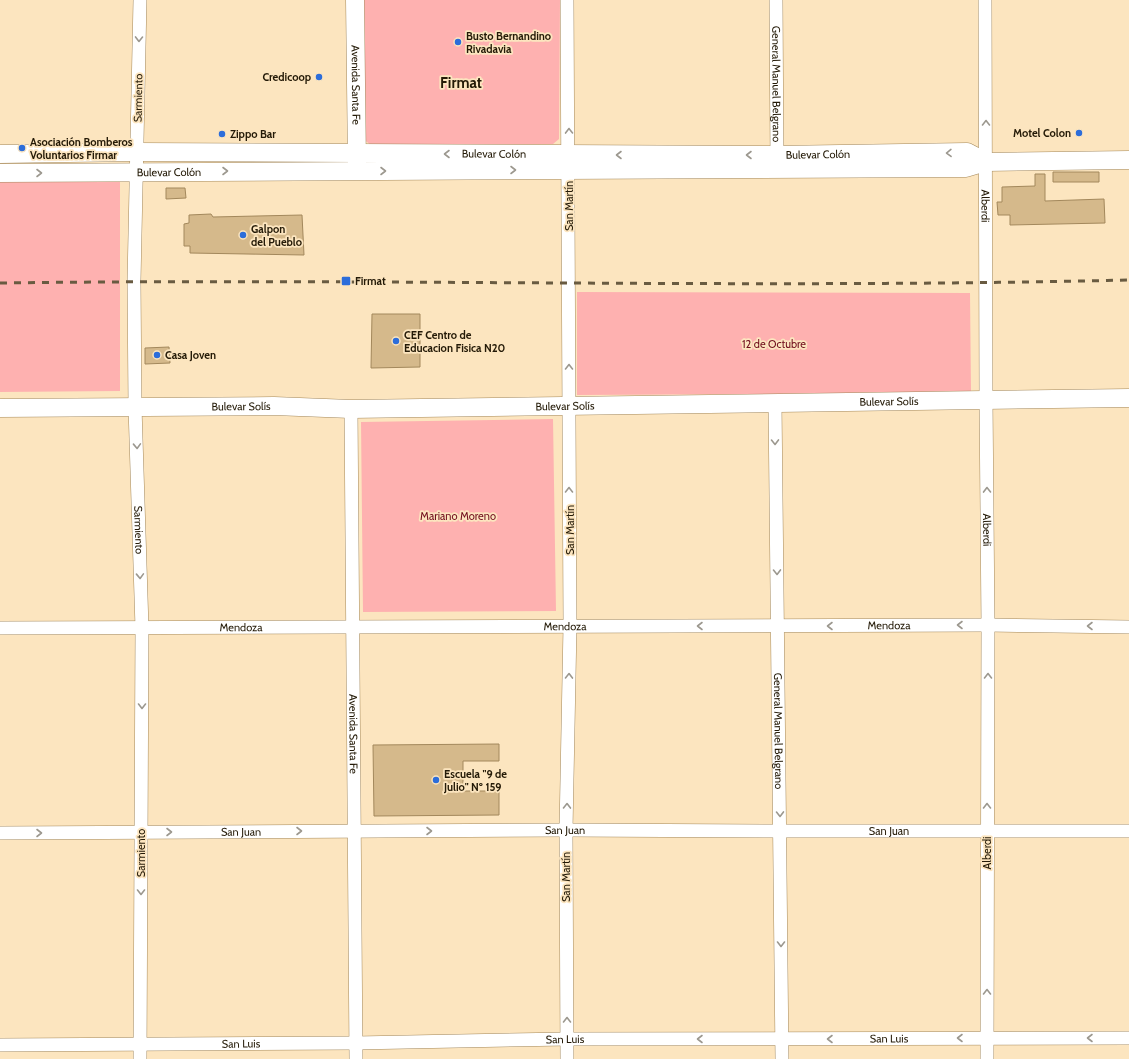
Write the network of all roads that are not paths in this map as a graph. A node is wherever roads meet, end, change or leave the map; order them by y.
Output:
1 (140, 0) edge
2 (355, 0) edge
3 (567, 0) edge
4 (776, 0) edge
5 (985, 0) edge
6 (136, 152) junction
7 (0, 154) edge
8 (1129, 160) edge
9 (357, 162) junction
10 (569, 162) junction
11 (777, 162) junction
12 (986, 162) junction
13 (136, 172) junction
14 (0, 173) edge
15 (1129, 398) edge
16 (986, 400) junction
17 (775, 403) junction
18 (569, 406) junction
19 (0, 408) edge
20 (135, 408) junction
21 (351, 409) junction
22 (988, 625) junction
23 (570, 626) junction
24 (778, 626) junction
25 (1129, 626) edge
26 (353, 627) junction
27 (0, 628) edge
28 (142, 628) junction
29 (566, 830) junction
30 (354, 831) junction
31 (780, 831) junction
32 (1129, 831) edge
33 (141, 832) junction
34 (987, 832) junction
35 (0, 833) edge
36 (987, 1038) junction
37 (1129, 1038) edge
38 (567, 1039) junction
39 (781, 1039) junction
40 (356, 1043) junction
41 (140, 1044) junction
42 (0, 1045) edge
43 (140, 1059) edge
44 (356, 1059) edge
45 (567, 1059) edge
46 (782, 1059) edge
47 (987, 1059) edge

1 -> 6 street, Sarmiento
2 - 9 main road, Avenida Santa Fe
10 -> 3 street, San Martín
4 - 11 street, General Manuel Belgrano
12 -> 5 street, Alberdi
6 - 7 main road, Bulevar Colón
6 - 9 main road, Bulevar Colón
6 - 13 street, Sarmiento
8 - 12 main road, Bulevar Colón
9 - 10 main road, Bulevar Colón
13 -> 9 main road, Bulevar Colón
10 - 11 main road, Bulevar Colón
18 -> 10 street, San Martín
11 - 12 main road, Bulevar Colón
12 - 16 street, Alberdi
14 -> 13 main road, Bulevar Colón
13 - 20 street, Sarmiento
15 - 16 main road, Bulevar Solís
16 - 17 main road, Bulevar Solís
22 -> 16 street, Alberdi
17 - 18 main road, Bulevar Solís
17 -> 24 street, General Manuel Belgrano
18 - 21 main road, Bulevar Solís
23 -> 18 street, San Martín
19 - 20 main road, Bulevar Solís
20 - 21 main road, Bulevar Solís
20 -> 28 street, Sarmiento
21 - 26 street, Avenida Santa Fe
22 -> 24 street, Mendoza
25 -> 22 street, Mendoza
34 -> 22 street, Alberdi
24 -> 23 street, Mendoza
23 - 26 street, Mendoza
29 -> 23 street, San Martín
24 -> 31 street, General Manuel Belgrano
26 - 28 street, Mendoza
26 - 30 street, Avenida Santa Fe
27 - 28 street, Mendoza
28 -> 33 street, Sarmiento
30 -> 29 street, San Juan
29 - 31 street, San Juan
38 -> 29 street, San Martín
33 -> 30 street, San Juan
30 - 40 street, Avenida Santa Fe
31 - 34 street, San Juan
31 -> 39 street, General Manuel Belgrano
32 - 34 street, San Juan
35 -> 33 street, San Juan
33 -> 41 street, Sarmiento
36 -> 34 street, Alberdi
37 -> 36 street, San Luis
36 -> 39 street, San Luis
36 - 47 street, Alberdi
39 -> 38 street, San Luis
38 - 40 street, San Luis
38 - 45 street, San Martín
39 - 46 street, General Manuel Belgrano
40 - 41 street, San Luis
40 - 44 street, Avenida Santa Fe
41 - 42 street, San Luis
41 - 43 street, Sarmiento

